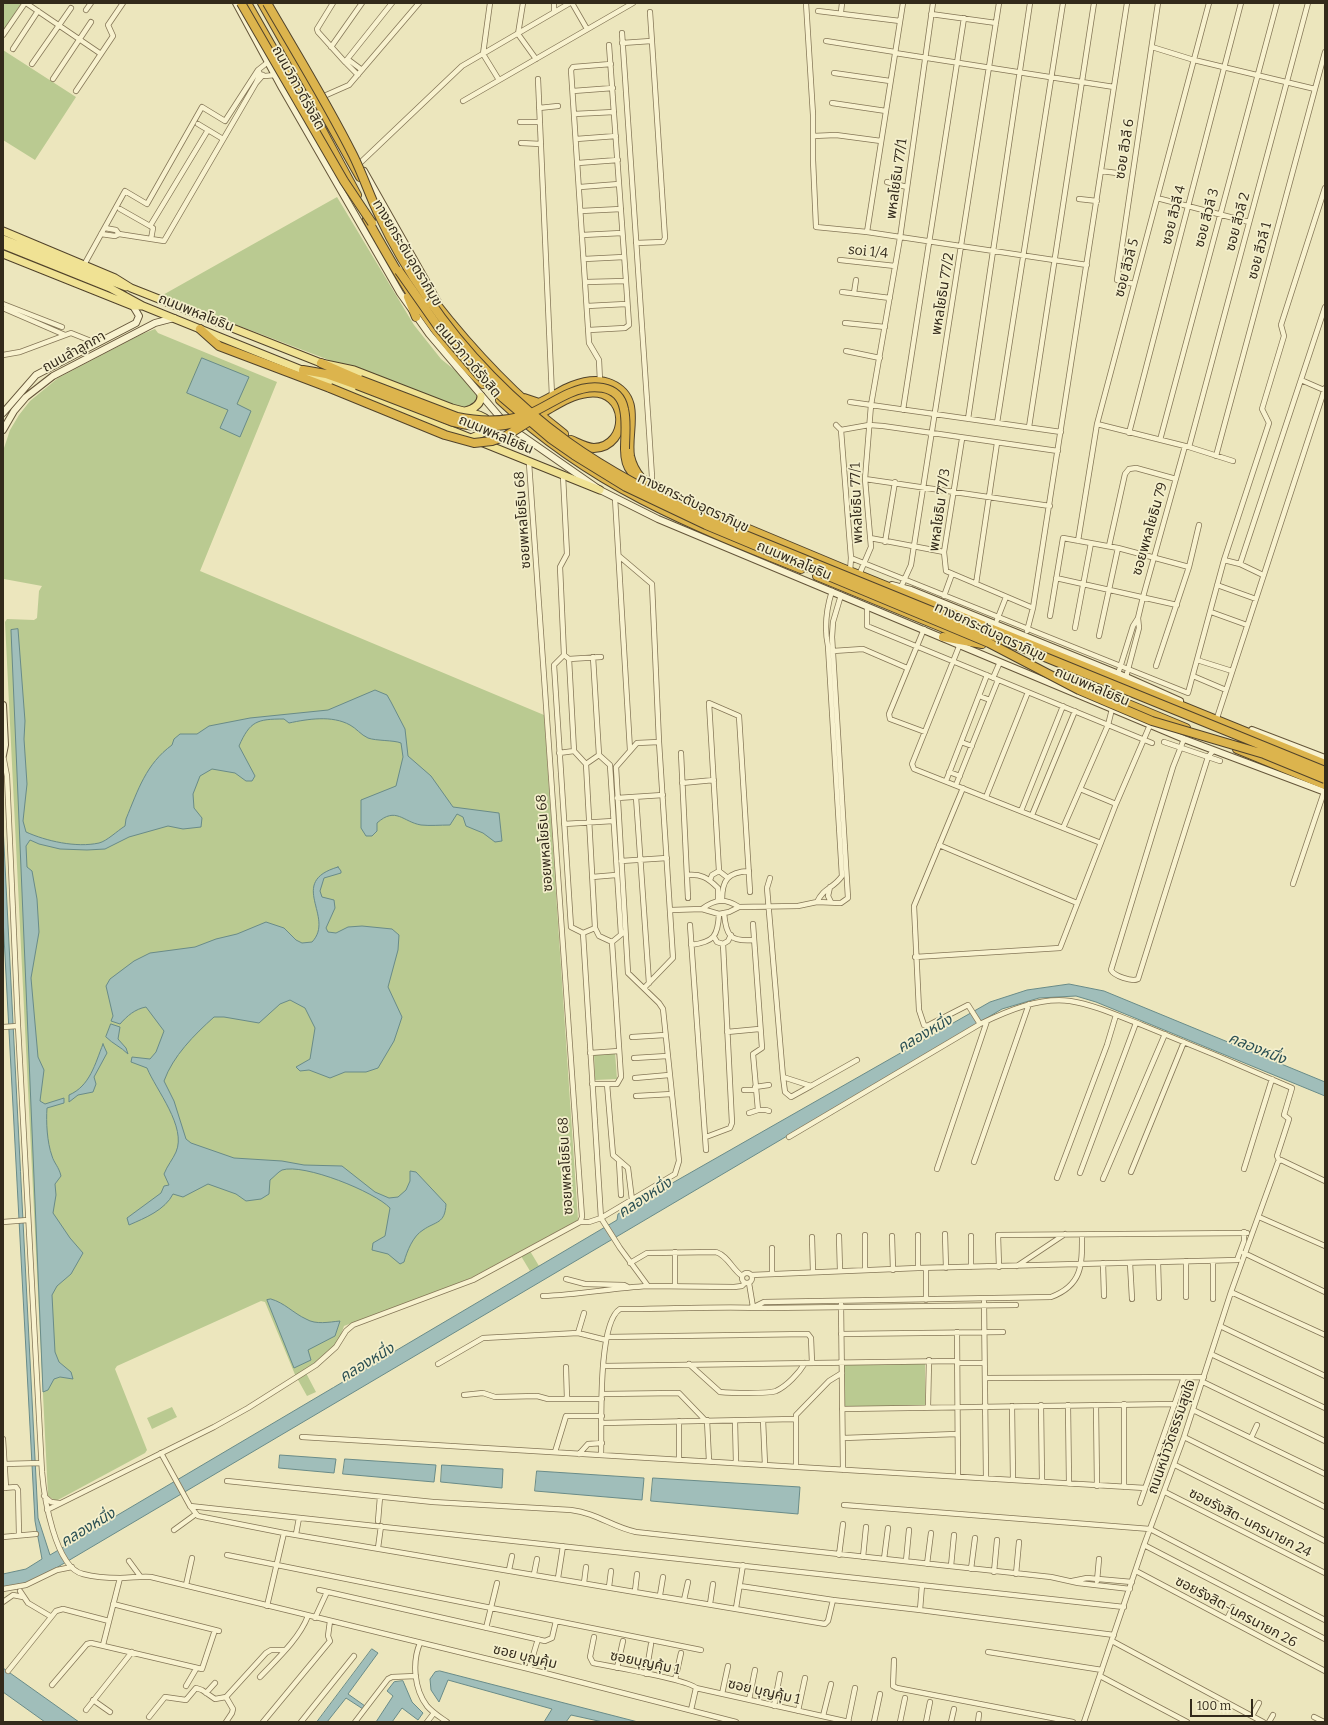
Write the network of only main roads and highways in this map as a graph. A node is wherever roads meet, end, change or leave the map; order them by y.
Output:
1 (236, 3) edge
2 (241, 3) edge
3 (247, 3) edge
4 (252, 3) edge
5 (259, 3) edge
6 (262, 3) edge
7 (267, 3) edge
8 (271, 3) edge
9 (349, 158) junction
10 (362, 168) junction
11 (380, 217) junction
12 (372, 223) junction
13 (3, 231) edge
14 (3, 239) edge
15 (3, 245) edge
16 (3, 254) edge
17 (404, 285) junction
18 (130, 288) junction
19 (133, 306) junction
20 (143, 306) junction
21 (416, 317) junction
22 (446, 317) junction
23 (174, 318) junction
24 (200, 330) junction
25 (321, 363) junction
26 (303, 370) junction
27 (358, 383) junction
28 (518, 395) junction
29 (481, 396) junction
30 (462, 411) junction
31 (3, 414) edge
32 (540, 414) junction
33 (521, 420) joint
34 (3, 430) edge
35 (471, 438) junction
36 (571, 440) junction
37 (641, 478) junction
38 (600, 490) junction
39 (671, 497) junction
40 (883, 584) junction
41 (943, 637) junction
42 (982, 644) junction
43 (3, 705) edge
44 (3, 755) edge
45 (1325, 758) edge
46 (1325, 764) edge
47 (1325, 771) edge
48 (1325, 779) edge
49 (1325, 790) edge

1 - 21 main road, ถนนวิภาวดีรังสิต
2 - 12 highway, bridge
3 - 17 highway, ถนนวิภาวดีรังสิต
4 - 12 highway, ทางยกระดับอุตราภิมุข, bridge
5 - 11 highway, ทางยกระดับอุตราภิมุข, bridge
6 - 9 highway, ถนนวิภาวดีรังสิต
7 - 11 highway, bridge
8 - 10 main road, ถนนวิภาวดีรังสิต
9 - 10 highway
9 - 22 highway, ถนนวิภาวดีรังสิต
10 - 22 main road, ถนนวิภาวดีรังสิต
11 - 47 highway, ทางยกระดับอุตราภิมุข, bridge
12 - 48 highway, ทางยกระดับอุตราภิมุข, bridge
13 - 18 main road, ถนนพหลโยธิน
14 - 18 main road, ถนนพหลโยธิน
15 - 20 main road, ถนนพหลโยธิน
16 - 19 main road, ถนนพหลโยธิน
17 - 21 highway
17 - 33 highway, ถนนวิภาวดีรังสิต
18 - 25 main road, ถนนพหลโยธิน
19 - 20 main road, ถนนพหลโยธิน
19 - 31 main road, ถนนลำลูกกา
20 - 23 main road, ถนนพหลโยธิน
21 - 29 main road, ถนนวิภาวดีรังสิต
22 - 28 highway, ถนนวิภาวดีรังสิต
23 - 24 main road, ถนนพหลโยธิน
23 - 34 main road, ถนนลำลูกกา
24 - 26 main road, ถนนพหลโยธิน
24 - 32 highway, bridge
25 - 27 highway
25 - 30 main road, ถนนพหลโยธิน
26 - 27 highway
26 - 35 main road, ถนนพหลโยธิน
27 - 32 highway, bridge
27 - 37 highway, bridge
28 - 36 highway, ถนนวิภาวดีรังสิต
28 - 37 highway
29 - 30 main road, ถนนพหลโยธิน
29 - 38 main road, ถนนวิภาวดีรังสิต
30 - 35 main road
32 - 36 highway
33 - 42 highway, ถนนพหลโยธิน
35 - 38 main road, ถนนพหลโยธิน
36 - 39 highway, ถนนพหลโยธิน
37 - 39 highway
38 - 41 main road, ถนนพหลโยธิน
39 - 40 highway, ถนนพหลโยธิน
40 - 45 main road, ถนนพหลโยธิน
40 - 46 highway, ถนนพหลโยธิน
41 - 42 highway
41 - 49 main road, ถนนพหลโยธิน
42 - 49 highway, ถนนพหลโยธิน
43 - 44 main road

